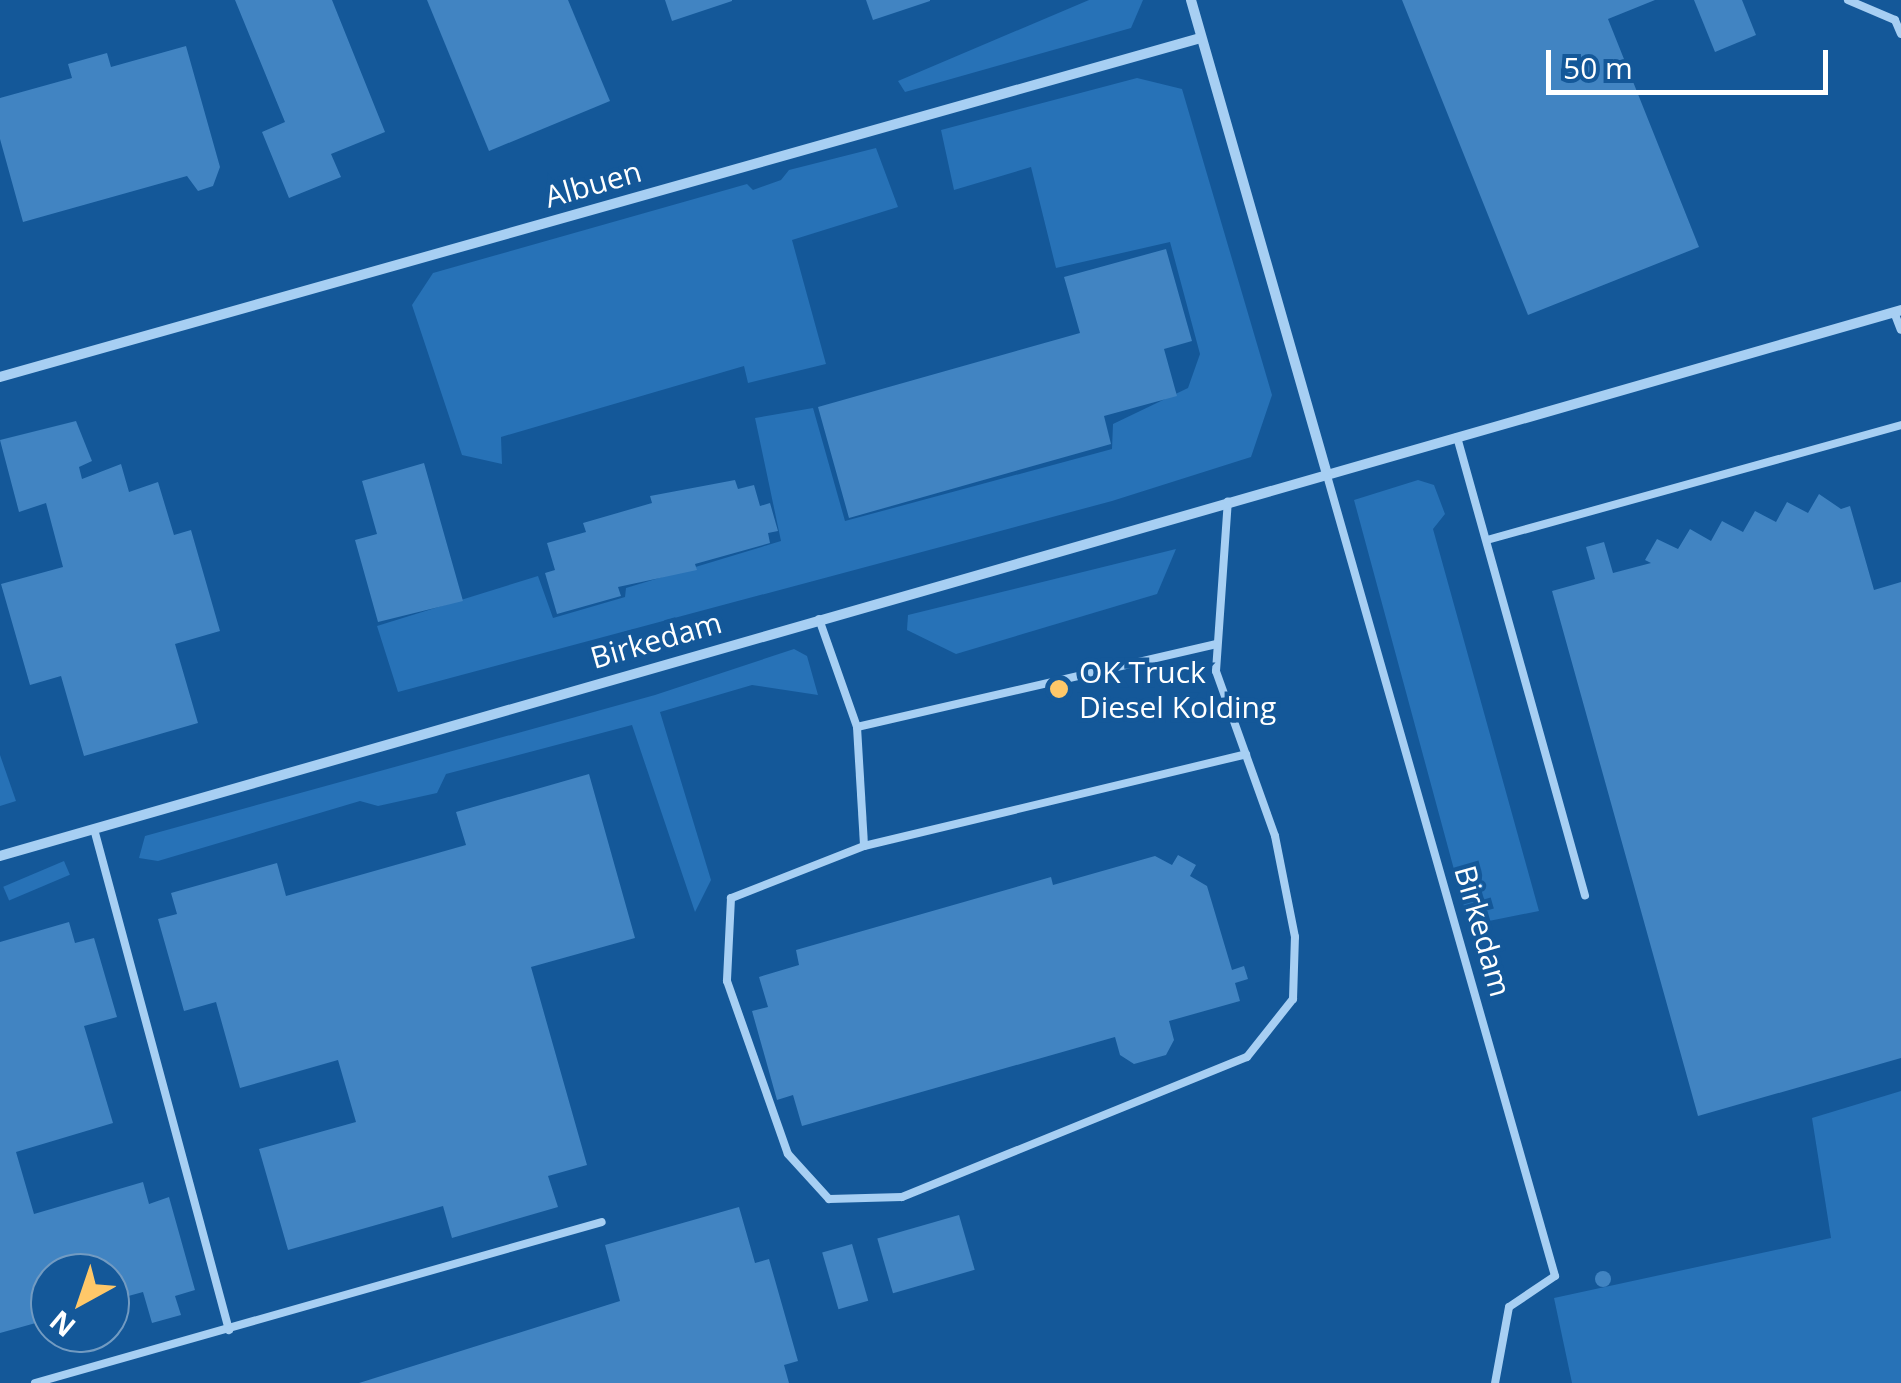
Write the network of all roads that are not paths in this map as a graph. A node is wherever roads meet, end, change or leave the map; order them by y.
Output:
1 (1191, 0) edge
2 (1848, 0) edge
3 (1901, 34) edge
4 (1200, 38) junction
5 (1898, 311) edge
6 (1901, 330) edge
7 (0, 378) edge
8 (1901, 425) edge
9 (1456, 435) junction
10 (1326, 472) junction
11 (1228, 500) junction
12 (1488, 540) junction
13 (819, 619) junction
14 (1216, 644) junction
15 (857, 726) junction
16 (1246, 754) junction
17 (94, 829) junction
18 (864, 846) junction
19 (0, 856) edge
20 (1585, 894) dead end
21 (602, 1222) dead end
22 (229, 1330) junction
23 (35, 1383) edge
24 (1495, 1383) edge

1 - 4 street
2 - 3 lane
4 - 7 street, Albuen
4 - 10 street
5 - 6 lane
5 - 9 street, Birkedam
8 - 12 lane
9 - 10 street, Birkedam
9 - 12 lane
10 - 11 street, Birkedam
10 - 24 lane, Birkedam
11 - 13 street, Birkedam
11 - 14 lane
12 - 20 lane
13 - 15 lane
13 - 17 street, Birkedam
14 - 15 lane
14 - 16 lane
15 - 18 lane
16 - 18 lane
16 - 18 lane
17 - 19 street, Birkedam
17 - 22 lane
21 - 22 lane
22 - 23 lane

